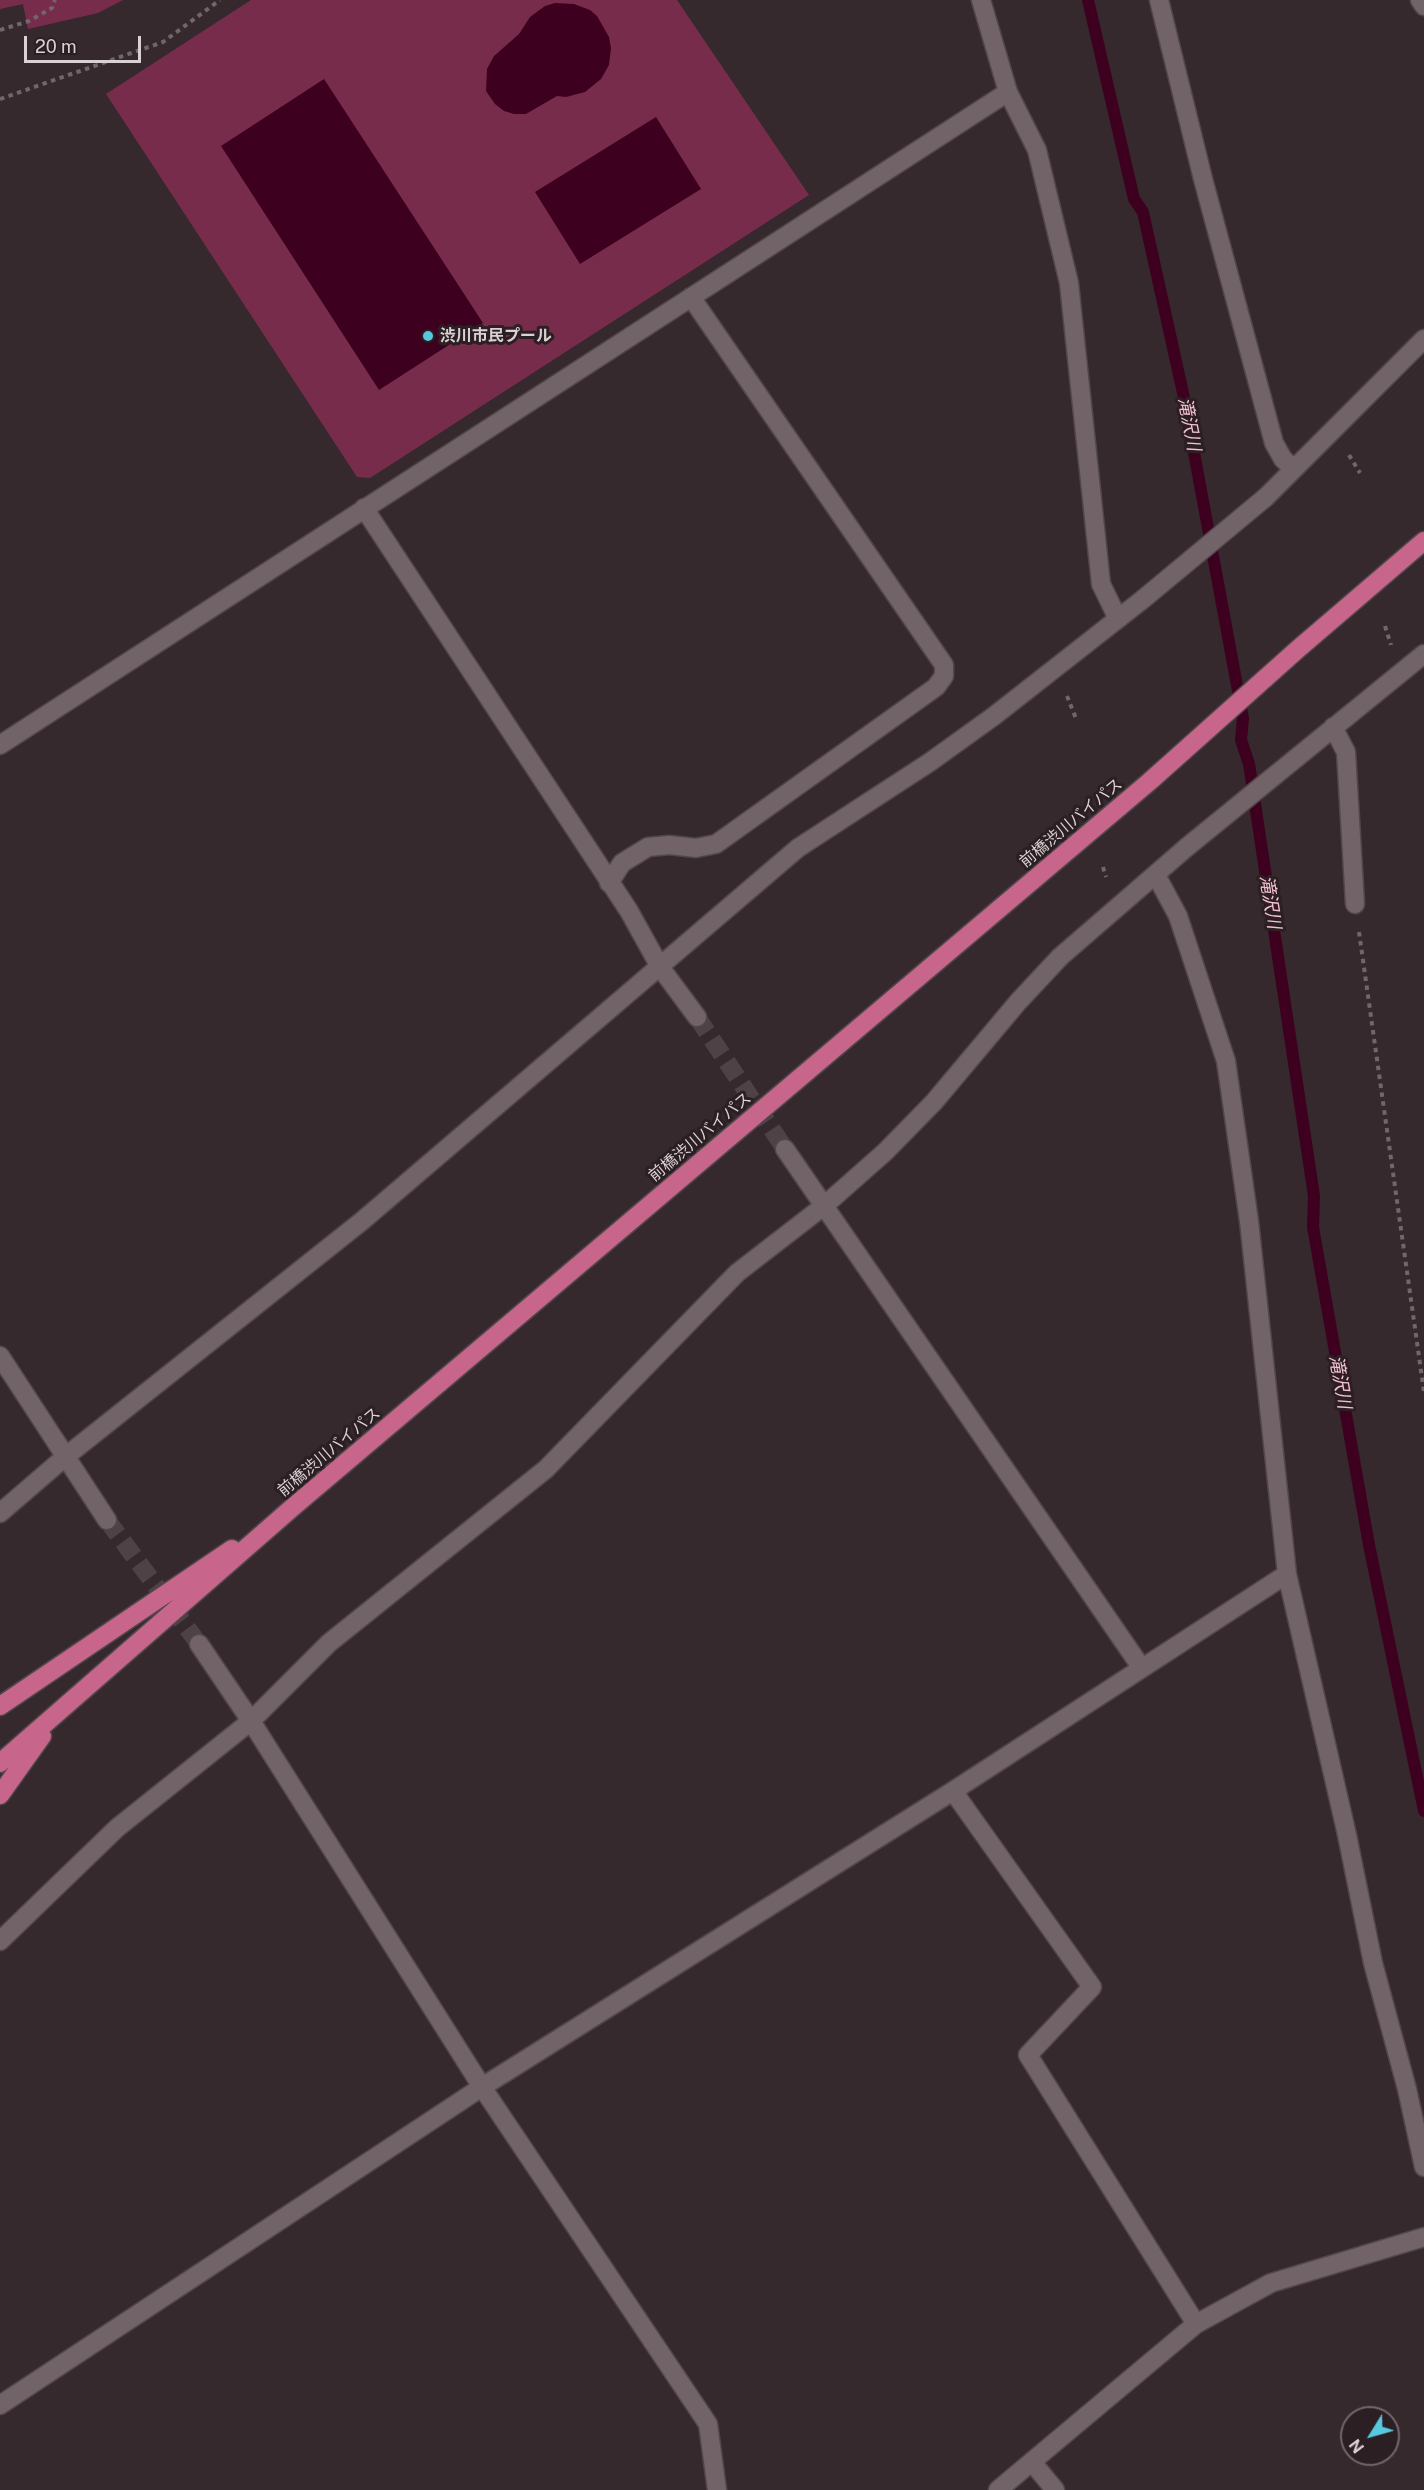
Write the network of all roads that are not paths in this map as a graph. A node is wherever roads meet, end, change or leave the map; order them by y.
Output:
1 (981, 0) edge
2 (1159, 0) edge
3 (1420, 0) edge
4 (1424, 6) edge
5 (1008, 92) junction
6 (691, 297) junction
7 (1424, 339) edge
8 (1294, 469) junction
9 (364, 508) junction
10 (1424, 541) edge
11 (1118, 619) junction
12 (1424, 654) edge
13 (1333, 727) junction
14 (0, 745) edge
15 (1156, 875) junction
16 (609, 883) junction
17 (1355, 904) road end
18 (660, 967) junction
19 (697, 1017) tunnel mouth
20 (785, 1149) tunnel mouth
21 (825, 1205) junction
22 (0, 1356) edge
23 (66, 1457) junction
24 (293, 1508) junction
25 (0, 1513) edge
26 (107, 1520) tunnel mouth
27 (1287, 1574) junction
28 (199, 1644) tunnel mouth
29 (1141, 1667) junction
30 (0, 1706) edge
31 (56, 1715) junction
32 (250, 1721) junction
33 (0, 1763) edge
34 (953, 1791) junction
35 (0, 1795) edge
36 (0, 1941) edge
37 (482, 2087) junction
38 (1424, 2167) edge
39 (1424, 2237) edge
40 (1196, 2324) junction
41 (0, 2405) edge
42 (1032, 2462) junction
43 (717, 2490) edge
44 (998, 2490) edge
45 (1055, 2490) edge

1 - 5 street
2 - 8 street
3 - 4 street
5 - 6 street
5 - 11 street
6 - 9 street
6 - 16 street
7 - 8 street
8 - 11 street
9 - 14 street
9 - 16 street
10 - 24 highway, 前橋渋川バイパス
11 - 18 street
12 - 13 street
13 - 15 street
13 - 17 street
15 - 21 street
15 - 27 street
16 - 18 street
18 - 19 street
18 - 23 street
20 - 21 street
21 - 29 street
21 - 32 street
22 - 23 street
23 - 25 street
23 - 26 street
24 - 30 highway
24 - 31 highway, 前橋渋川バイパス
27 - 29 street
27 - 38 street
28 - 32 street
29 - 34 street
31 - 33 highway, 前橋渋川バイパス
31 - 35 highway
32 - 36 street
32 - 37 street
34 - 37 street
34 - 40 street
37 - 41 street
37 - 43 street
39 - 40 street
40 - 42 street
42 - 44 street
42 - 45 street

